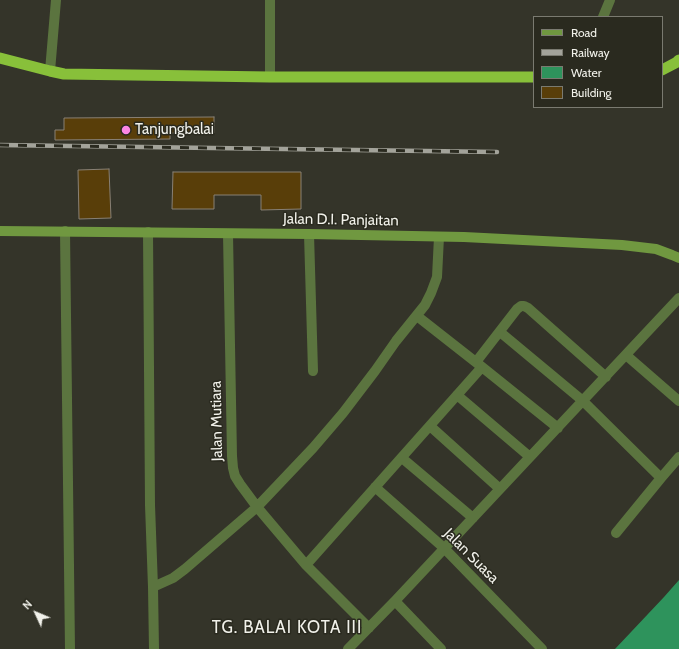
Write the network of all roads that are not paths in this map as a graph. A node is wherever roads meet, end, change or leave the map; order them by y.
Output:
1 (56, 0) edge
2 (270, 0) edge
3 (610, 0) edge
4 (603, 16) edge
5 (0, 58) edge
6 (679, 60) edge
7 (663, 69) edge
8 (50, 71) junction
9 (270, 77) junction
10 (533, 77) edge
11 (0, 231) edge
12 (64, 232) junction
13 (148, 232) junction
14 (228, 234) junction
15 (309, 234) junction
16 (439, 237) junction
17 (679, 258) edge
18 (679, 298) edge
19 (417, 316) junction
20 (500, 332) junction
21 (626, 355) junction
22 (479, 365) junction
23 (313, 371) dead end
24 (606, 377) junction
25 (457, 395) junction
26 (679, 401) edge
27 (583, 402) junction
28 (430, 426) junction
29 (558, 428) junction
30 (530, 457) junction
31 (679, 457) edge
32 (402, 458) junction
33 (661, 478) junction
34 (375, 488) junction
35 (500, 489) junction
36 (257, 507) junction
37 (473, 518) junction
38 (616, 532) dead end
39 (444, 548) junction
40 (306, 565) junction
41 (153, 587) junction
42 (395, 601) junction
43 (369, 628) junction
44 (70, 649) edge
45 (154, 649) edge
46 (348, 649) edge
47 (441, 649) edge
48 (542, 649) edge

1 - 8 street
2 - 9 street
3 - 4 street
5 - 8 highway
6 - 7 highway
8 - 9 highway
9 - 10 highway
11 - 12 main road, Jalan D.I. Panjaitan
12 - 13 main road, Jalan D.I. Panjaitan
12 - 44 street
13 - 14 main road, Jalan D.I. Panjaitan
13 - 41 street
14 - 15 main road, Jalan D.I. Panjaitan
14 - 36 street, Jalan Mutiara
15 - 16 main road, Jalan D.I. Panjaitan
15 - 23 street
16 - 17 main road, Jalan D.I. Panjaitan
16 - 19 street
18 - 21 street
19 - 22 street
19 - 36 street
20 - 22 street
20 - 24 street
20 - 27 street
21 - 24 street
21 - 26 street
22 - 25 street
22 - 29 street
24 - 27 street
25 - 28 street
25 - 30 street
27 - 29 street
27 - 33 street
28 - 32 street
28 - 35 street
29 - 30 street
30 - 35 street
31 - 33 street
32 - 34 street
32 - 37 street
33 - 38 street
34 - 39 street, Jalan Suasa
34 - 40 street
35 - 37 street
36 - 40 street, Jalan Mutiara
36 - 41 street
37 - 39 street
39 - 42 street
39 - 48 street, Jalan Suasa
40 - 43 street, Jalan Mutiara
41 - 45 street
42 - 43 street
42 - 47 street
43 - 46 street

